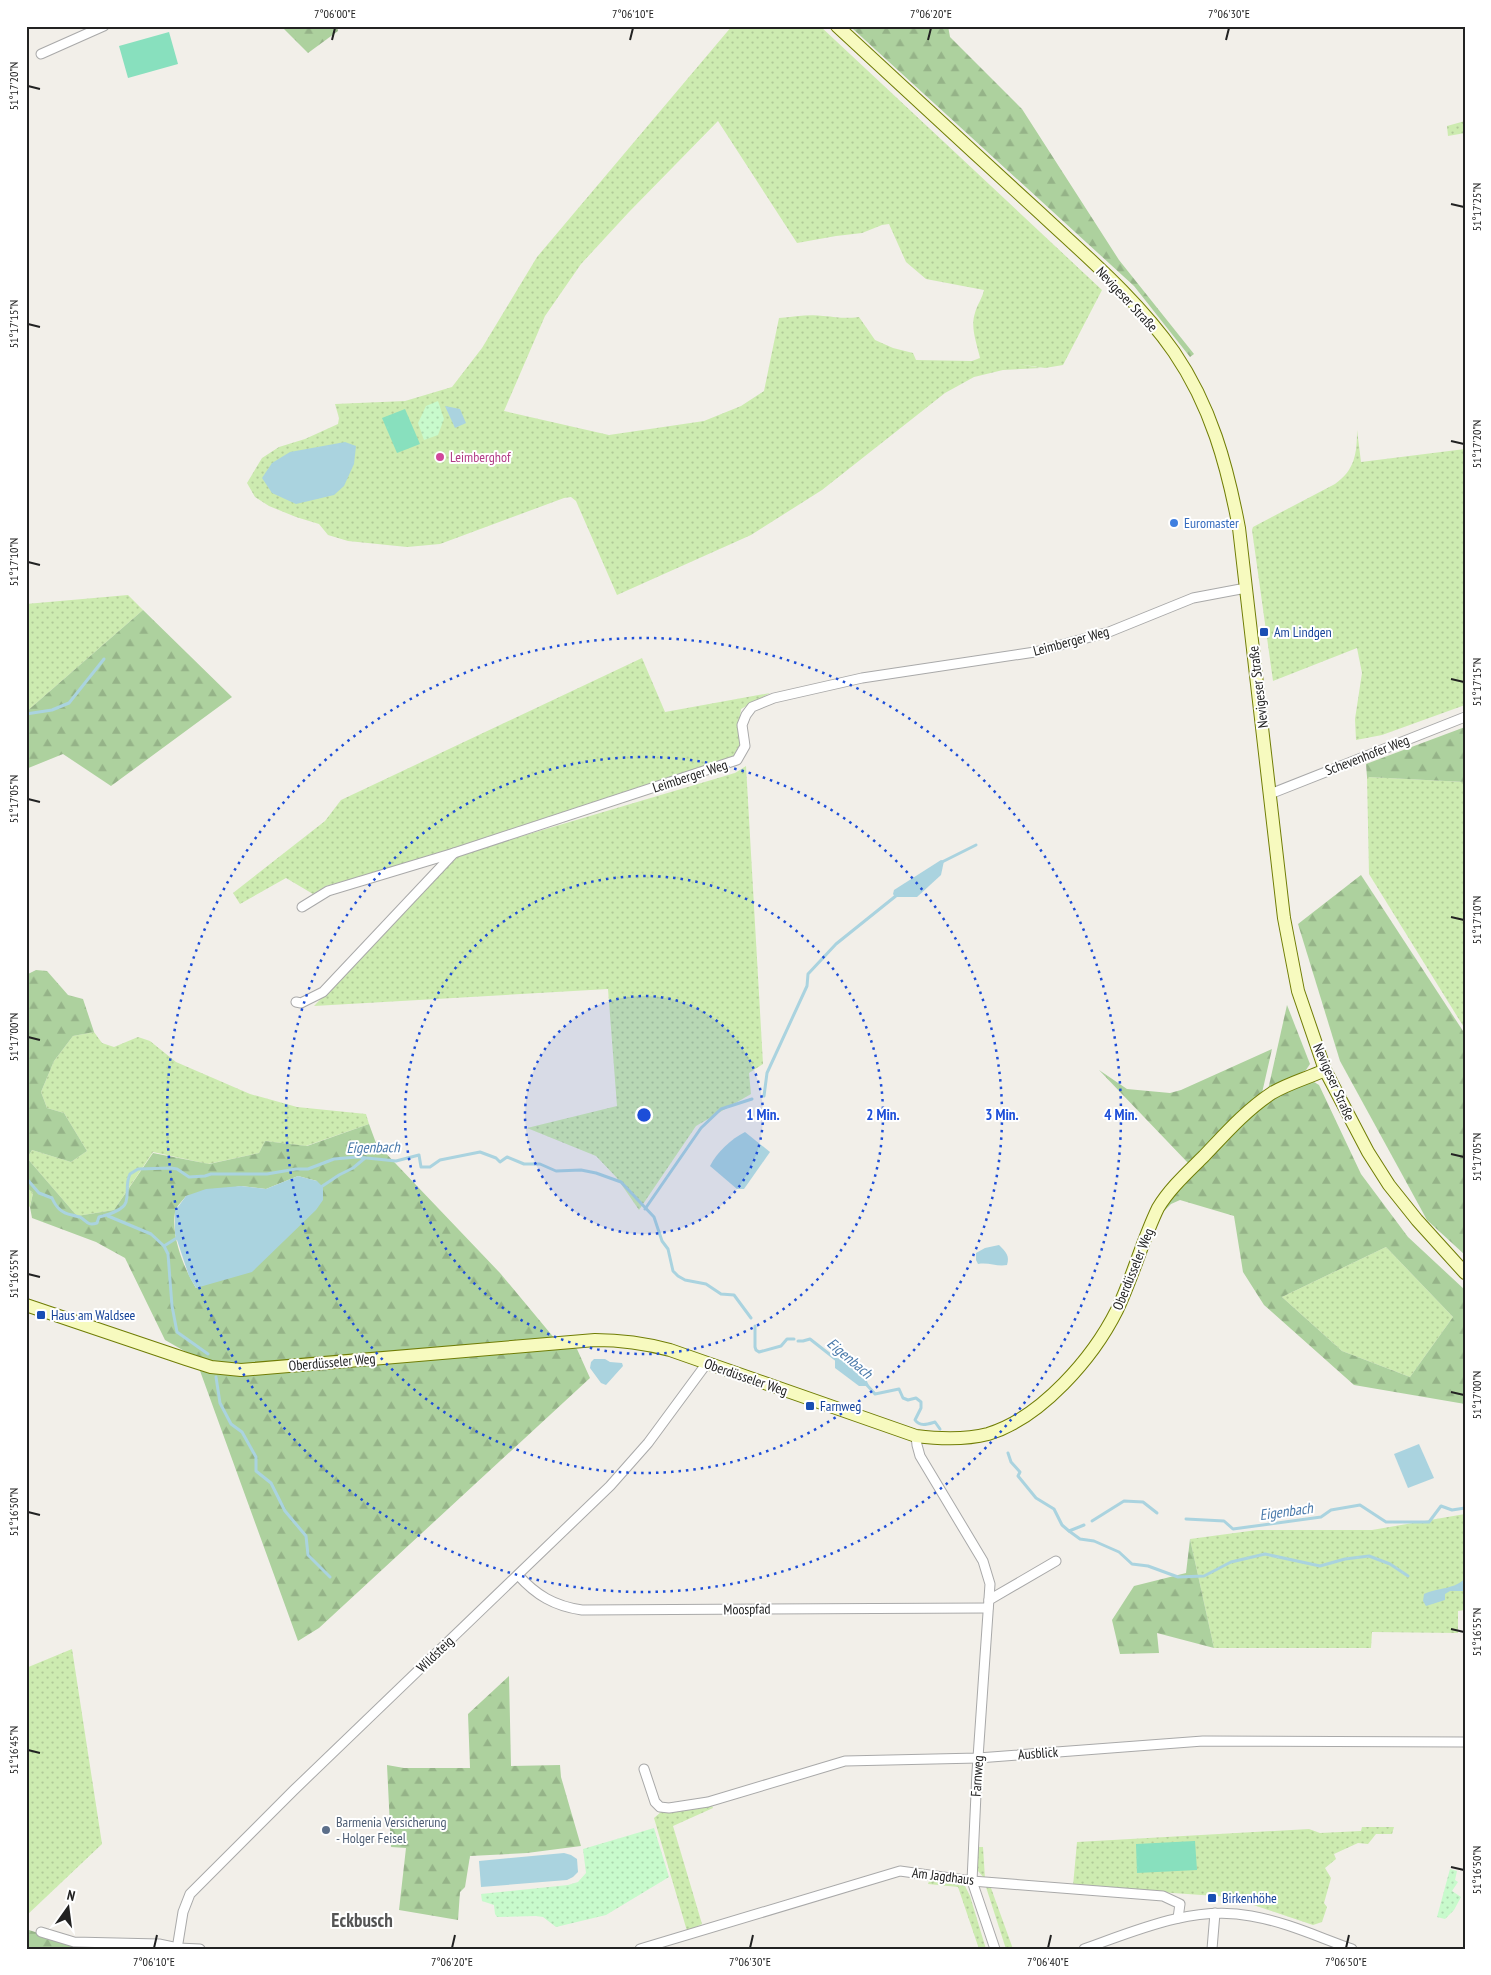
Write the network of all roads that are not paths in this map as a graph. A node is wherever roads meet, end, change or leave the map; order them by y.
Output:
1 (104, 26) edge
2 (836, 26) edge
3 (41, 54) dead end
4 (1246, 588) junction
5 (1465, 717) edge
6 (1270, 794) junction
7 (454, 853) junction
8 (302, 907) dead end
9 (296, 1002) dead end
10 (1325, 1070) junction
11 (1465, 1273) edge
12 (26, 1305) edge
13 (707, 1363) junction
14 (916, 1436) junction
15 (1056, 1561) dead end
16 (518, 1575) junction
17 (988, 1604) junction
18 (1465, 1742) edge
19 (978, 1758) junction
20 (644, 1769) dead end
21 (972, 1880) junction
22 (1215, 1914) junction
23 (1182, 1917) junction
24 (41, 1932) dead end
25 (177, 1948) edge
26 (200, 1949) edge
27 (640, 1949) edge
28 (995, 1949) edge
29 (1084, 1949) edge
30 (1212, 1949) edge
31 (1352, 1949) edge

1 - 3 street
2 - 4 street, Nevigeser Straße
4 - 6 street, Nevigeser Straße
4 - 7 street, Leimberger Weg
5 - 6 street, Schevenhofer Weg
6 - 10 street, Nevigeser Straße
7 - 8 street
7 - 9 street, Leimberger Weg
10 - 11 street, Nevigeser Straße
10 - 14 street, Oberdüsseler Weg
12 - 13 street, Oberdüsseler Weg
13 - 14 street, Oberdüsseler Weg
13 - 16 street, Wildsteig
14 - 17 street, Farnweg
15 - 17 street
16 - 17 street, Moospfad
16 - 25 street, Wildsteig
17 - 19 street, Farnweg
18 - 19 street, Ausblick
19 - 20 street, Ausblick
19 - 21 street, Farnweg
21 - 23 street, Am Jagdhaus
21 - 27 street, Am Jagdhaus
21 - 28 street, Farnweg
22 - 23 street
22 - 30 street
22 - 31 street
23 - 29 street
24 - 25 street
25 - 26 street

